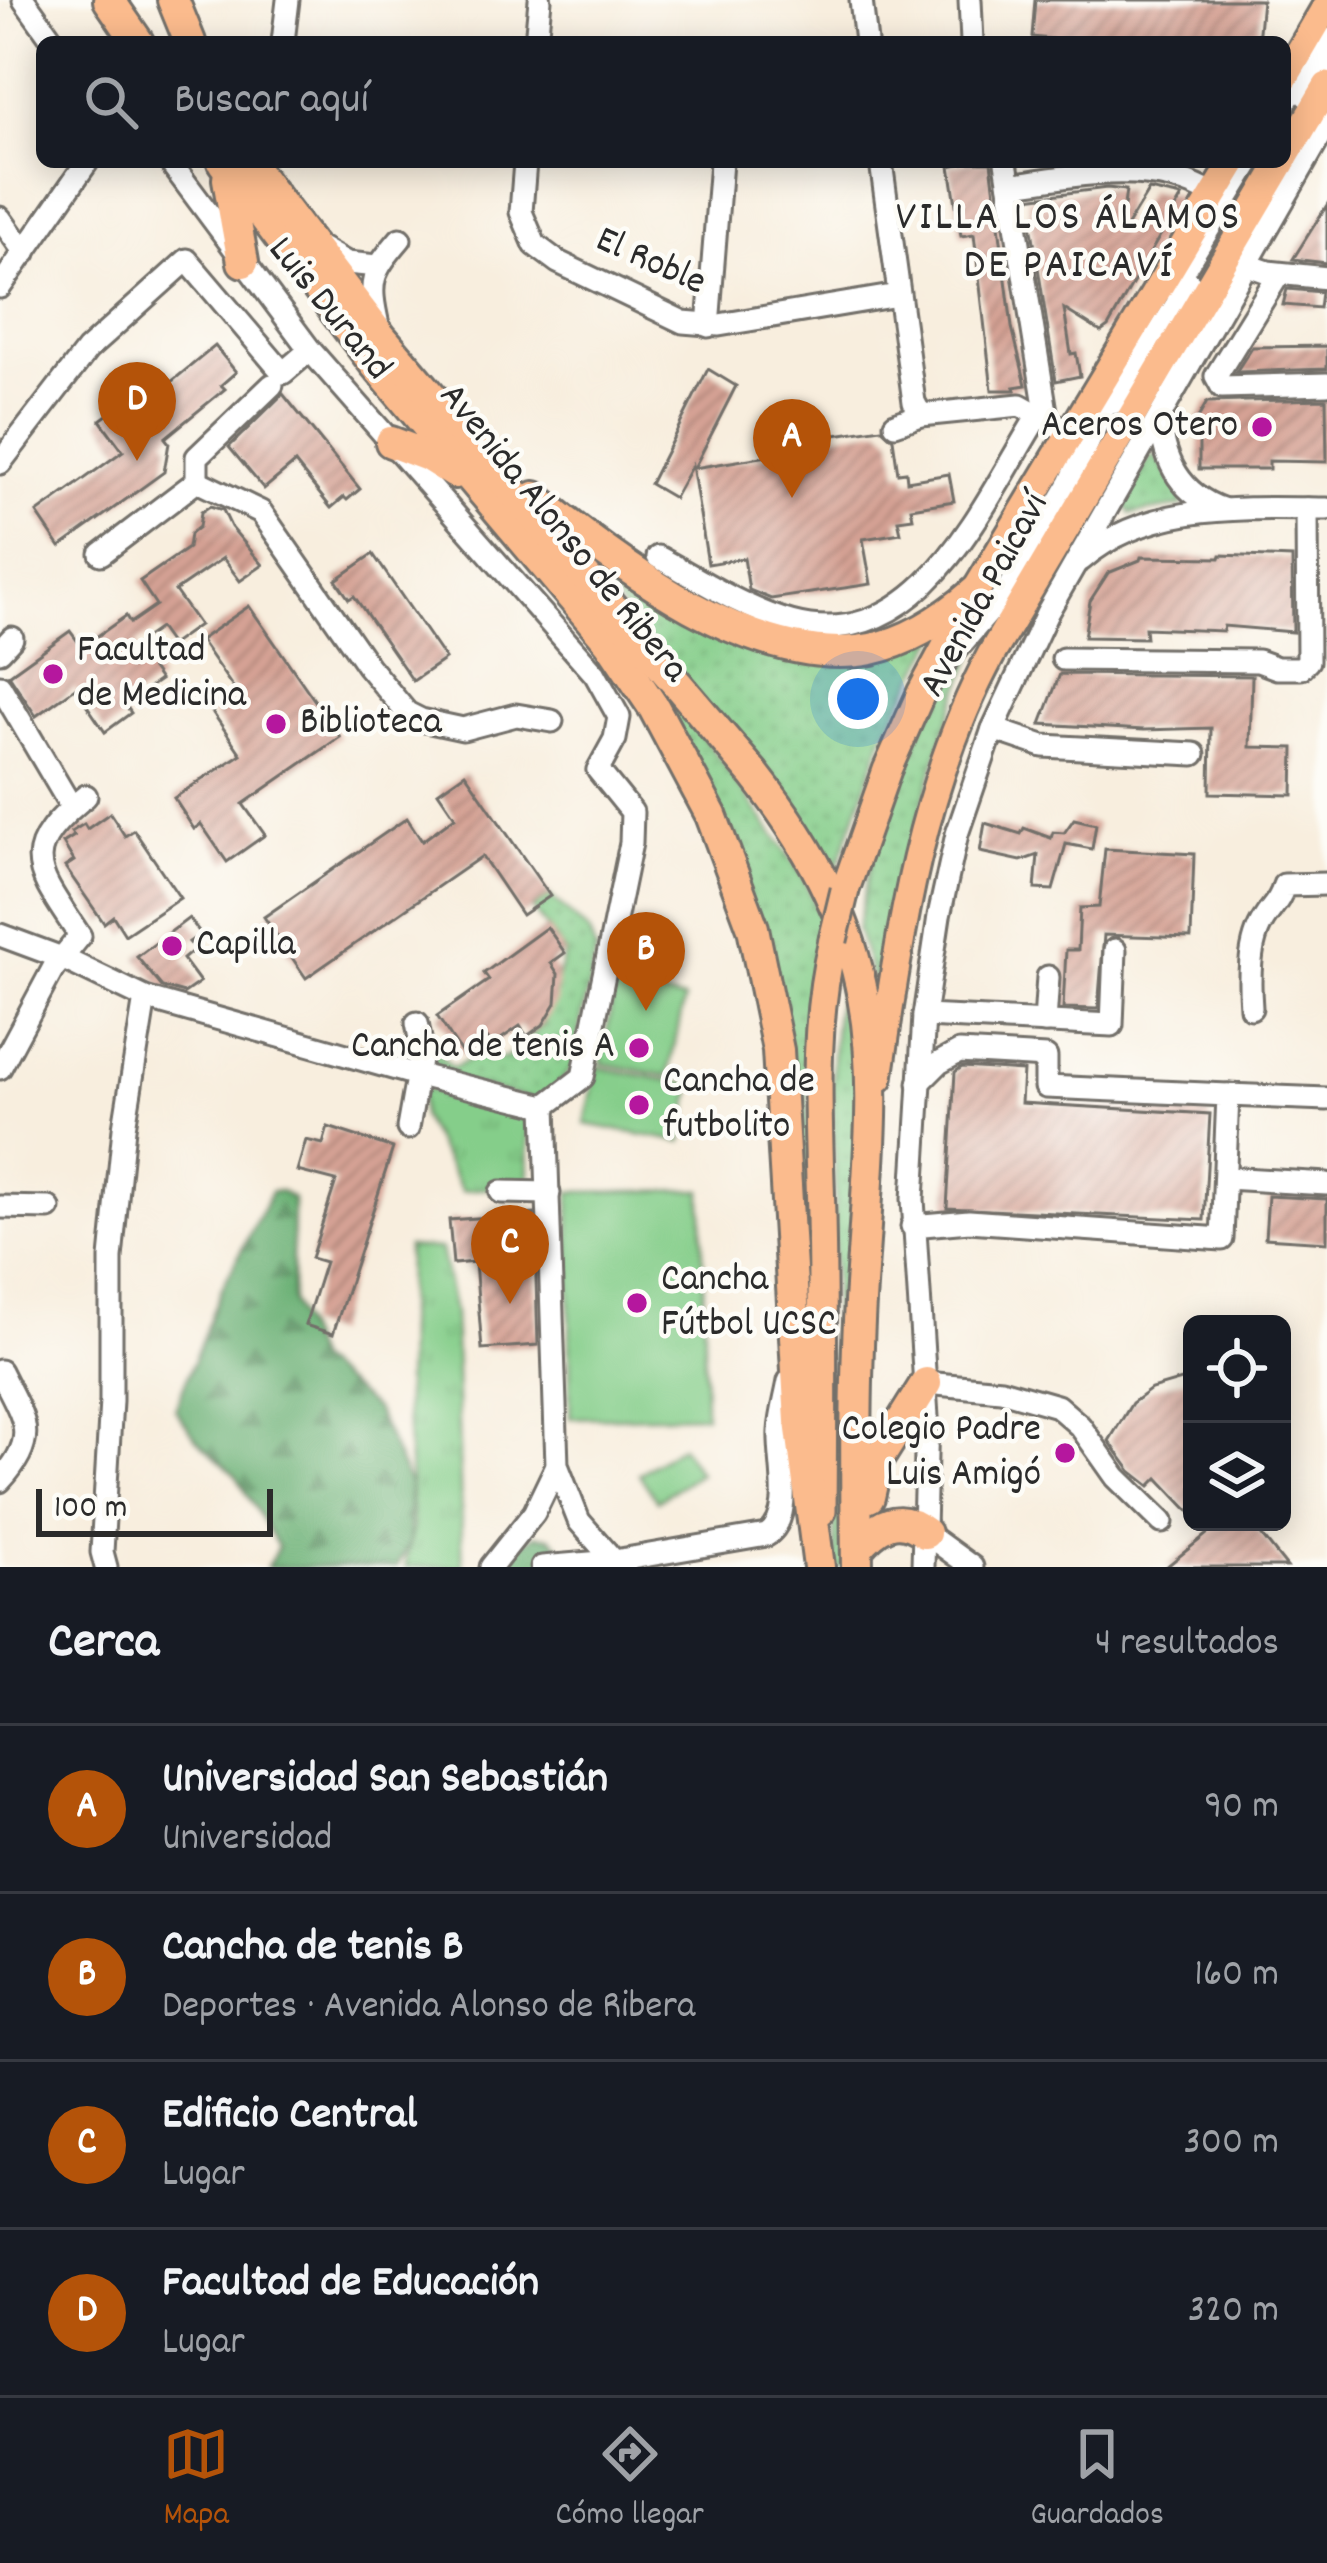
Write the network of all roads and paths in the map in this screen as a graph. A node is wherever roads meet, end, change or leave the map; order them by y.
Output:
1 (24, 0) edge
2 (109, 0) edge
3 (134, 0) edge
4 (173, 0) edge
5 (288, 0) edge
6 (540, 0) edge
7 (861, 0) edge
8 (970, 0) edge
9 (1327, 5) edge
10 (50, 36) edge
11 (134, 36) edge
12 (160, 36) edge
13 (188, 36) edge
14 (284, 36) edge
15 (537, 36) edge
16 (865, 36) edge
17 (972, 36) edge
18 (1327, 39) edge
19 (1327, 62) edge
20 (1291, 67) edge
21 (1327, 86) edge
22 (1291, 95) edge
23 (1291, 123) edge
24 (1327, 124) edge
25 (1291, 148) edge
26 (83, 168) edge
27 (174, 168) edge
28 (223, 168) edge
29 (226, 168) edge
30 (252, 168) edge
31 (525, 168) edge
32 (721, 168) edge
33 (882, 168) edge
34 (1231, 168) edge
35 (1246, 168) edge
36 (1264, 168) edge
37 (1278, 168) edge
38 (1008, 173) edge
39 (1215, 196) junction
40 (0, 218) edge
41 (300, 234) junction
42 (400, 239) dead end
43 (25, 253) junction
44 (243, 262) junction
45 (1245, 264) junction
46 (377, 266) junction
47 (1279, 274) junction
48 (1327, 278) edge
49 (0, 287) edge
50 (898, 296) junction
51 (708, 326) junction
52 (381, 337) junction
53 (310, 350) junction
54 (1327, 384) edge
55 (272, 385) dead end
56 (927, 416) junction
57 (1160, 417) junction
58 (895, 424) dead end
59 (1075, 435) junction
60 (391, 442) joint
61 (471, 442) junction
62 (0, 463) edge
63 (426, 467) junction
64 (197, 481) junction
65 (486, 496) junction
66 (1317, 509) edge
67 (1223, 510) junction
68 (101, 554) dead end
69 (658, 557) dead end
70 (1072, 568) junction
71 (975, 592) junction
72 (1063, 659) dead end
73 (0, 686) edge
74 (922, 691) junction
75 (552, 721) dead end
76 (993, 729) junction
77 (1194, 754) dead end
78 (1327, 884) edge
79 (0, 935) edge
80 (1115, 950) dead end
81 (58, 964) junction
82 (1048, 977) dead end
83 (145, 998) junction
84 (1251, 1008) dead end
85 (924, 1016) junction
86 (417, 1022) dead end
87 (1046, 1022) junction
88 (0, 1068) edge
89 (418, 1075) junction
90 (919, 1083) junction
91 (1228, 1095) junction
92 (1327, 1099) edge
93 (545, 1106) junction
94 (874, 1112) junction
95 (408, 1128) dead end
96 (1225, 1178) junction
97 (1327, 1184) edge
98 (501, 1192) dead end
99 (549, 1193) junction
100 (0, 1207) edge
101 (49, 1208) dead end
102 (912, 1226) junction
103 (796, 1352) junction
104 (0, 1371) edge
105 (926, 1383) junction
106 (557, 1465) junction
107 (0, 1481) edge
108 (1162, 1522) dead end
109 (925, 1533) junction
110 (857, 1558) edge
111 (614, 1561) junction
112 (495, 1563) edge
113 (106, 1567) edge
114 (530, 1567) edge
115 (542, 1567) edge
116 (820, 1567) edge
117 (923, 1567) edge
118 (972, 1567) edge

1 - 10 street
2 - 11 highway
3 - 12 highway
4 - 13 highway
5 - 14 street
6 - 15 street
7 - 16 street
8 - 17 street
9 - 20 main road
18 - 22 street
19 - 23 street
21 - 25 main road, Avenida Paicaví
24 - 45 street, Avenida Paicaví
26 - 43 street
27 - 44 street, Luis Durand
28 - 44 highway
29 - 65 highway, Avenida Alonso de Ribera
30 - 41 highway, Avenida Alonso de Ribera
31 - 51 street, El Roble
32 - 51 street
33 - 50 street
34 - 39 main road, Avenida Paicaví
35 - 59 street
36 - 59 street
37 - 59 main road, Avenida Paicaví
38 - 39 street
38 - 59 street
39 - 59 main road, Avenida Paicaví
40 - 43 street
41 - 46 street
41 - 52 highway, Avenida Alonso de Ribera
42 - 46 street
43 - 49 street
44 - 53 street, Luis Durand
45 - 47 street
45 - 57 street, Avenida Paicaví
46 - 52 street
47 - 48 street
47 - 54 street
50 - 51 street, El Roble
50 - 56 street
52 - 61 highway, Avenida Alonso de Ribera
53 - 60 street, Luis Durand
53 - 62 street
55 - 64 street
56 - 58 street
56 - 59 street
57 - 67 street
57 - 70 street, Avenida Paicaví
59 - 69 street
59 - 71 main road, Avenida Paicaví
59 - 74 street
59 - 94 main road, Avenida Paicaví
60 - 63 highway
61 - 71 highway
61 - 94 highway, Avenida Alonso de Ribera
63 - 65 highway
63 - 93 street
64 - 68 street
64 - 75 street
65 - 103 highway, Avenida Alonso de Ribera
66 - 67 street
66 - 72 street
67 - 70 street
70 - 76 street, Avenida Paicaví
71 - 74 main road, Avenida Paicaví
73 - 81 street
74 - 116 main road, Avenida Paicaví, bridge
76 - 77 street
76 - 85 street, Avenida Paicaví
78 - 84 street
79 - 81 street
80 - 87 street
81 - 83 street
81 - 88 street
82 - 87 street
83 - 89 street
83 - 113 street
85 - 87 street
85 - 90 street, Avenida Paicaví
86 - 89 street
89 - 93 street
89 - 95 street
90 - 91 street
90 - 102 street, Avenida Paicaví
91 - 92 street
91 - 96 street
93 - 99 street
94 - 110 highway, Avenida Alonso de Ribera
96 - 97 street
96 - 102 street
98 - 99 street
99 - 106 street
100 - 101 street
102 - 105 street, Avenida Paicaví
103 - 111 street
103 - 116 highway, Avenida Alonso de Ribera
104 - 107 street
105 - 108 street
105 - 109 street, Avenida Paicaví
105 - 110 highway
106 - 111 street
106 - 112 street
109 - 110 highway
109 - 117 street, Avenida Paicaví
109 - 118 street
111 - 115 street
112 - 114 street

